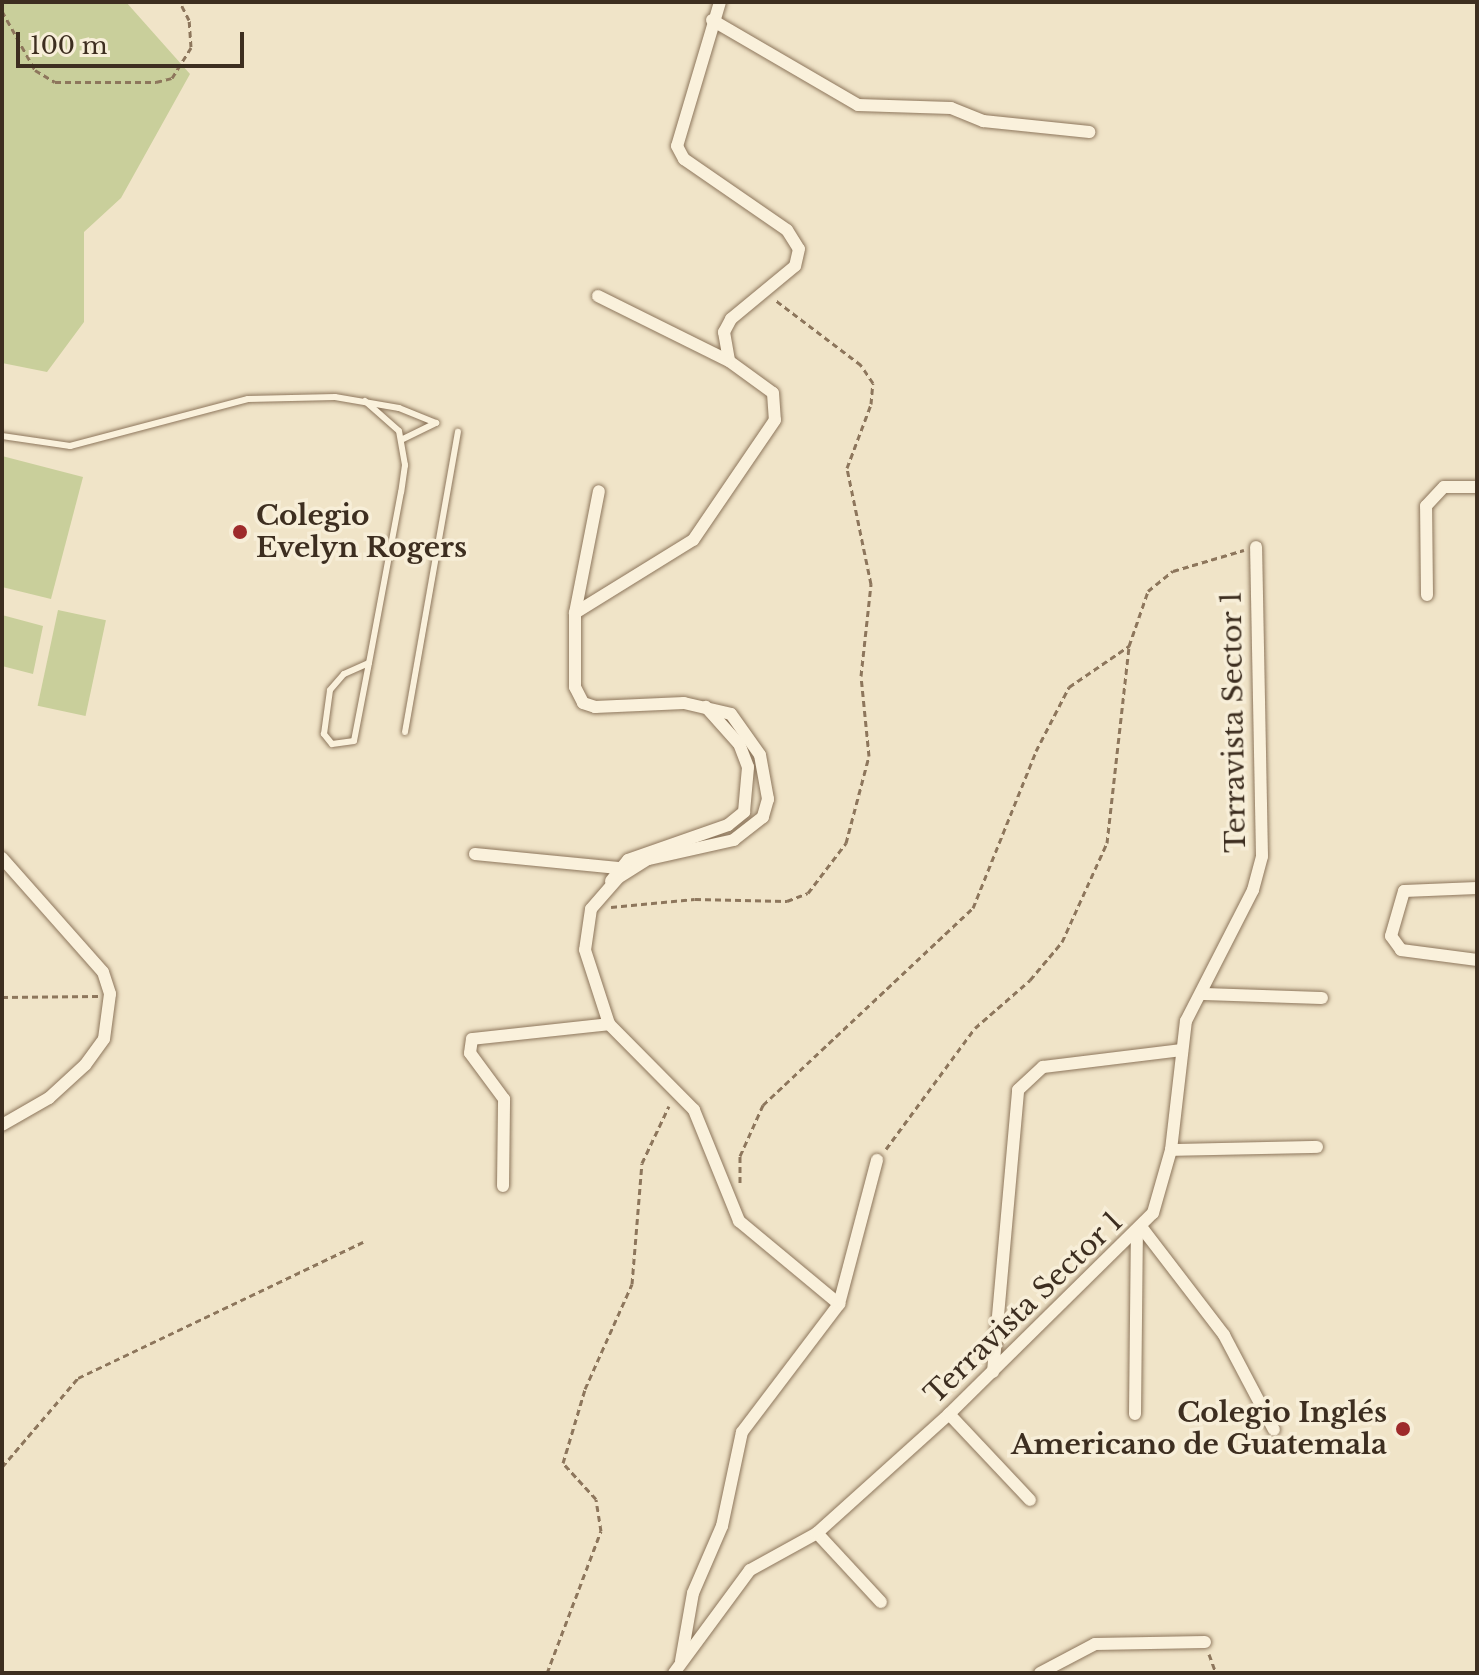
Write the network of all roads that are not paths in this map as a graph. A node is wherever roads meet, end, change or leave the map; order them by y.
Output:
1 (720, 2) edge
2 (712, 20) junction
3 (1089, 132) dead end
4 (598, 296) dead end
5 (729, 361) junction
6 (365, 401) junction
7 (458, 432) dead end
8 (2, 436) edge
9 (403, 439) junction
10 (1477, 487) edge
11 (599, 491) dead end
12 (1256, 547) road end
13 (1427, 595) dead end
14 (575, 613) junction
15 (369, 663) junction
16 (704, 705) junction
17 (405, 732) dead end
18 (475, 854) dead end
19 (2, 858) edge
20 (618, 868) junction
21 (1477, 888) edge
22 (604, 893) junction
23 (1477, 960) edge
24 (1203, 994) junction
25 (1322, 998) dead end
26 (609, 1024) junction
27 (1182, 1050) junction
28 (2, 1125) edge
29 (1317, 1147) dead end
30 (1171, 1150) junction
31 (877, 1160) road end
32 (503, 1186) dead end
33 (1140, 1232) junction
34 (839, 1304) junction
35 (993, 1372) junction
36 (949, 1414) junction
37 (1135, 1414) dead end
38 (1274, 1430) dead end
39 (1030, 1500) dead end
40 (817, 1533) junction
41 (881, 1602) dead end
42 (1205, 1642) road end
43 (681, 1661) junction
44 (674, 1673) edge
45 (1040, 1673) edge

1 - 2 street
2 - 3 street
2 - 5 street
4 - 5 street
5 - 14 street
6 - 8 lane
6 - 9 lane
6 - 9 lane
7 - 17 lane
9 - 15 lane
10 - 13 street
11 - 14 street
12 - 24 street, Terravista Sector 1
14 - 16 street
15 - 15 lane
16 - 20 street
16 - 22 street
18 - 20 street
19 - 28 street
20 - 22 street
21 - 23 street
22 - 26 street
24 - 25 street
24 - 27 street, Terravista Sector 1
26 - 32 street
26 - 34 street
27 - 30 street, Terravista Sector 1
27 - 35 street
29 - 30 street
30 - 33 street, Terravista Sector 1
31 - 34 street
33 - 35 street, Terravista Sector 1
33 - 37 street
33 - 38 street
34 - 43 street
35 - 36 street, Terravista Sector 1
36 - 39 street
36 - 40 street, Terravista Sector 1
40 - 41 street
40 - 43 street, Terravista Sector 1
42 - 45 street
43 - 44 street, Terravista Sector 1

